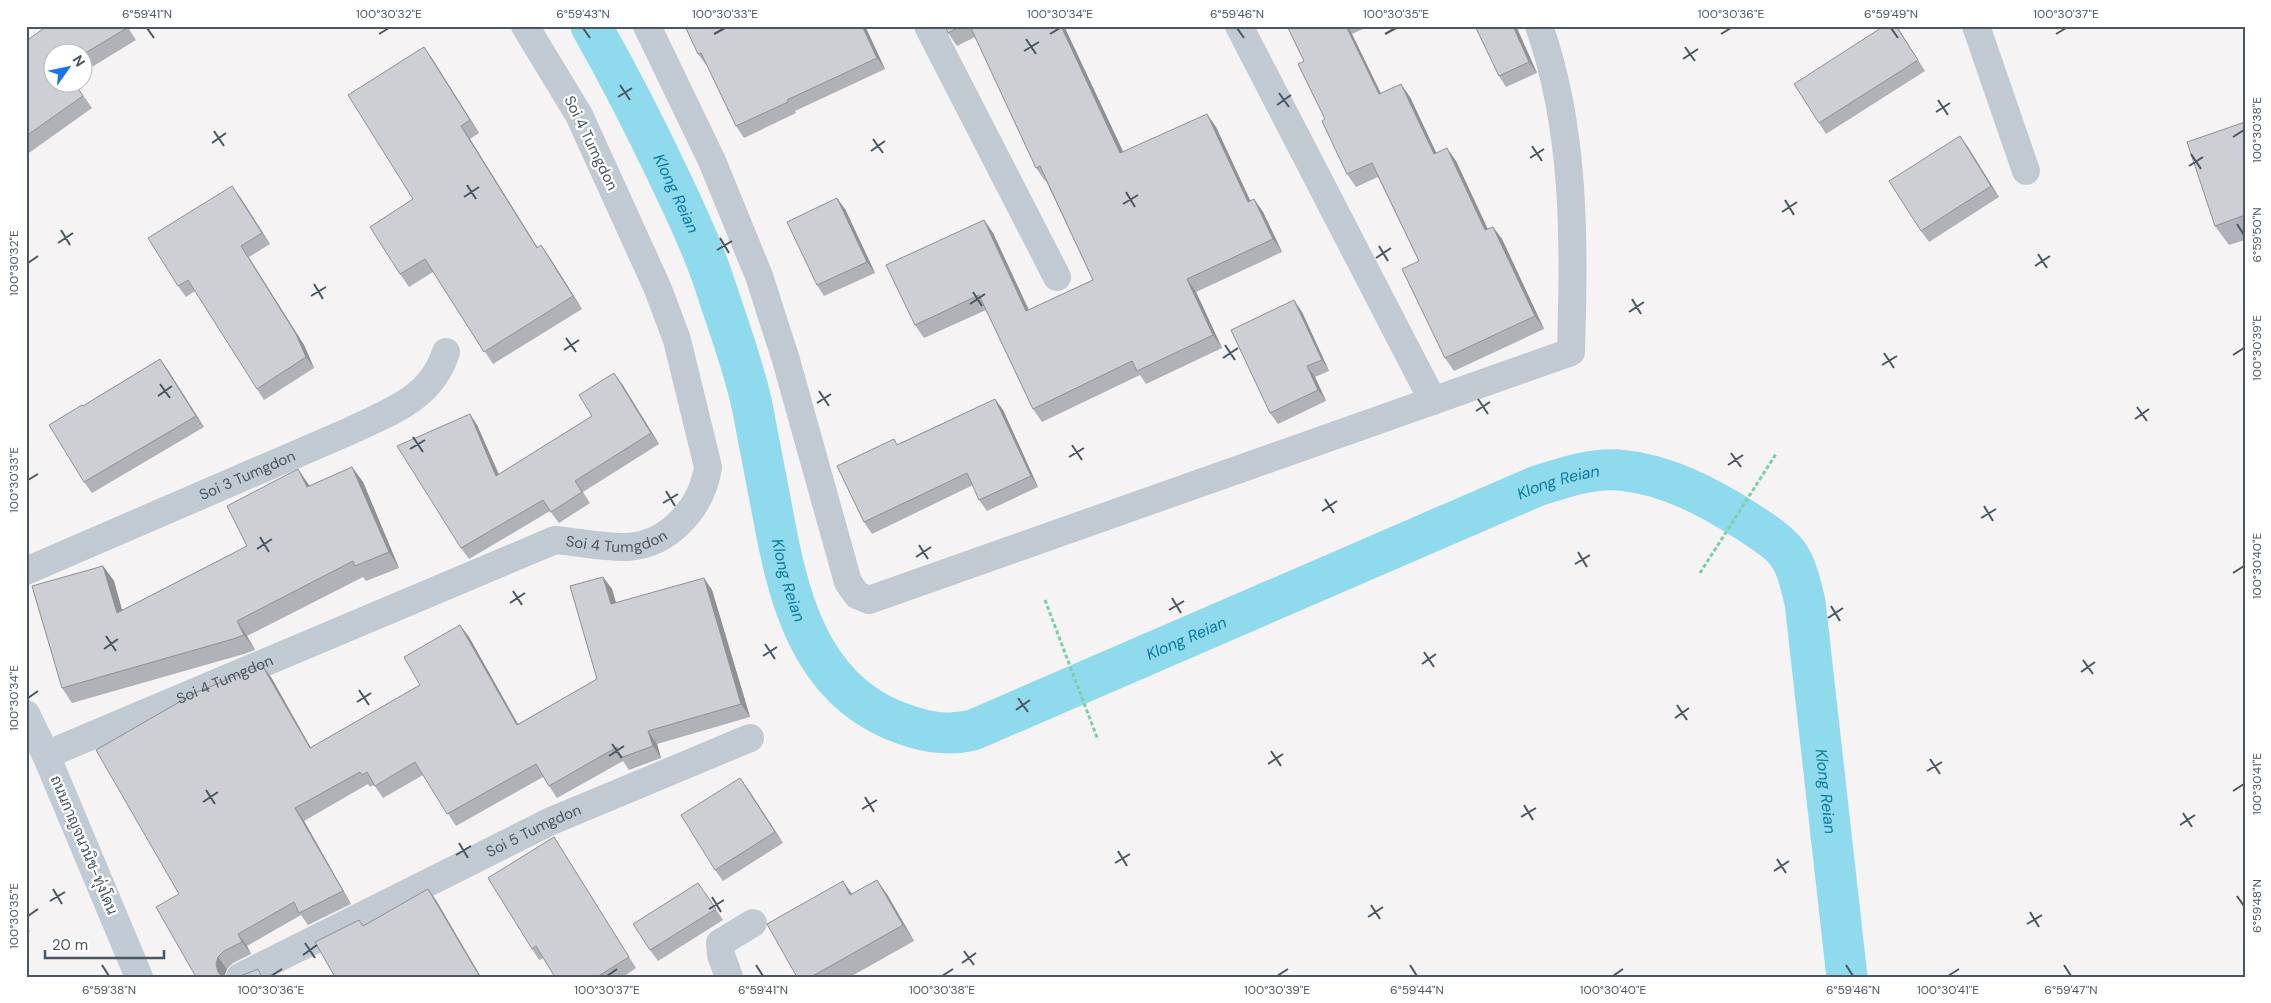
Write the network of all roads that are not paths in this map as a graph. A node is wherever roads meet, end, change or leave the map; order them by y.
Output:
1 (525, 26) edge
2 (647, 26) edge
3 (928, 26) edge
4 (1240, 26) edge
5 (1539, 26) edge
6 (1976, 26) edge
7 (2026, 171) dead end
8 (1057, 277) dead end
9 (446, 352) dead end
10 (1433, 401) junction
11 (26, 571) edge
12 (26, 714) edge
13 (750, 738) dead end
14 (46, 755) junction
15 (753, 923) dead end
16 (139, 977) edge
17 (240, 977) edge
18 (729, 977) edge

1 - 14 street, Soi 4 Tumgdon
2 - 10 street
3 - 8 street
4 - 10 street
5 - 10 street
6 - 7 street
9 - 11 street, Soi 3 Tumgdon
12 - 14 street, ถนนกาญจนวนิช-ทุ่งโดน
13 - 17 street, Soi 5 Tumgdon
14 - 16 street, ถนนกาญจนวนิช-ทุ่งโดน
15 - 18 street

